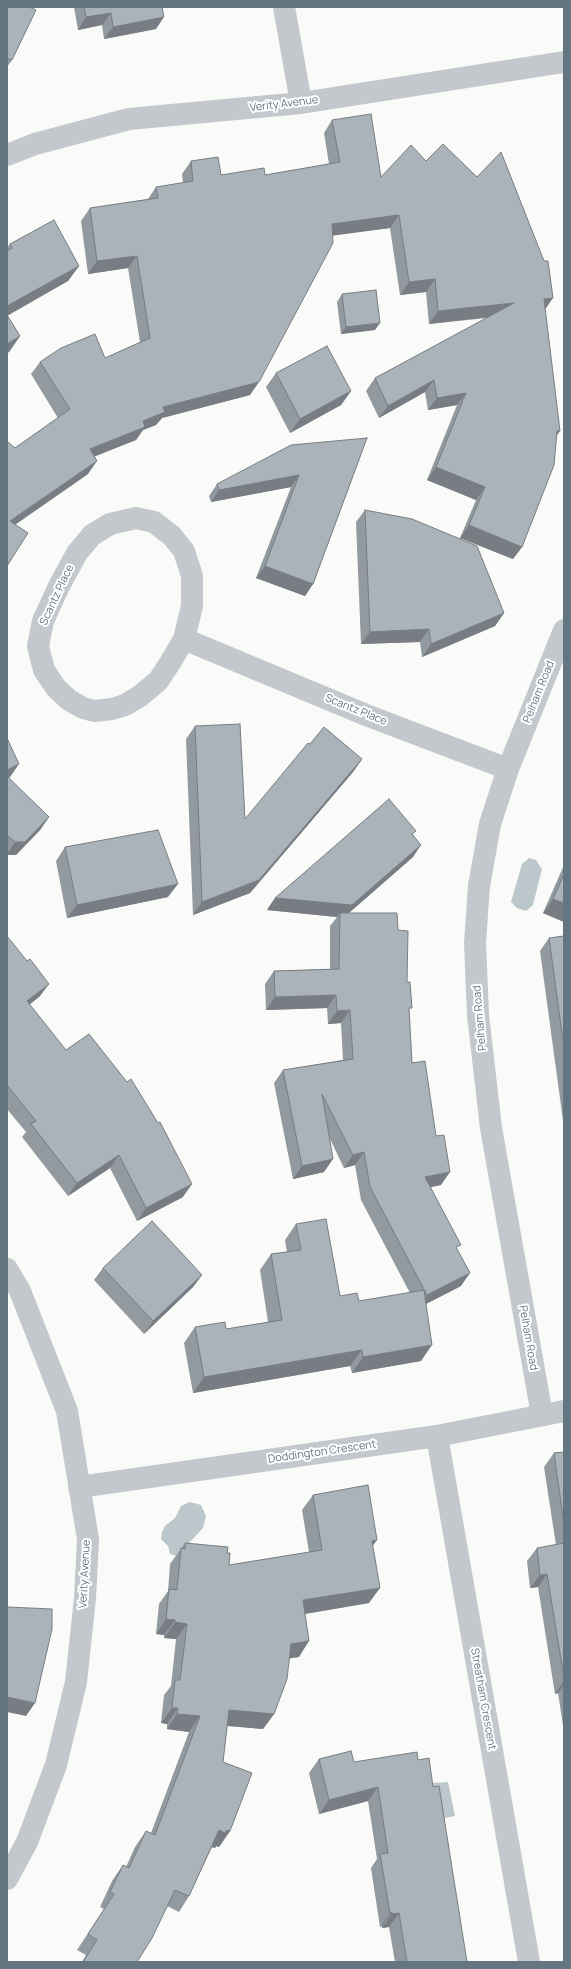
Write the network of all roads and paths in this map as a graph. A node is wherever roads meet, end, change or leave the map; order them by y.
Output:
1 (284, 7) edge
2 (564, 62) edge
3 (302, 102) junction
4 (7, 155) edge
5 (564, 630) edge
6 (184, 638) junction
7 (508, 769) junction
8 (7, 1269) edge
9 (564, 1411) edge
10 (542, 1415) junction
11 (436, 1436) junction
12 (78, 1487) junction
13 (7, 1879) edge
14 (529, 1962) edge

1 - 3 street
2 - 3 street, Verity Avenue
3 - 4 street, Verity Avenue
5 - 7 street, Pelham Road
6 - 6 street, Scantz Place
6 - 7 street, Scantz Place
7 - 10 street, Pelham Road
8 - 12 street, Verity Avenue
9 - 10 street, Doddington Crescent
10 - 11 street, Doddington Crescent
11 - 12 street, Doddington Crescent
11 - 14 street, Streatham Crescent
12 - 13 street, Verity Avenue

